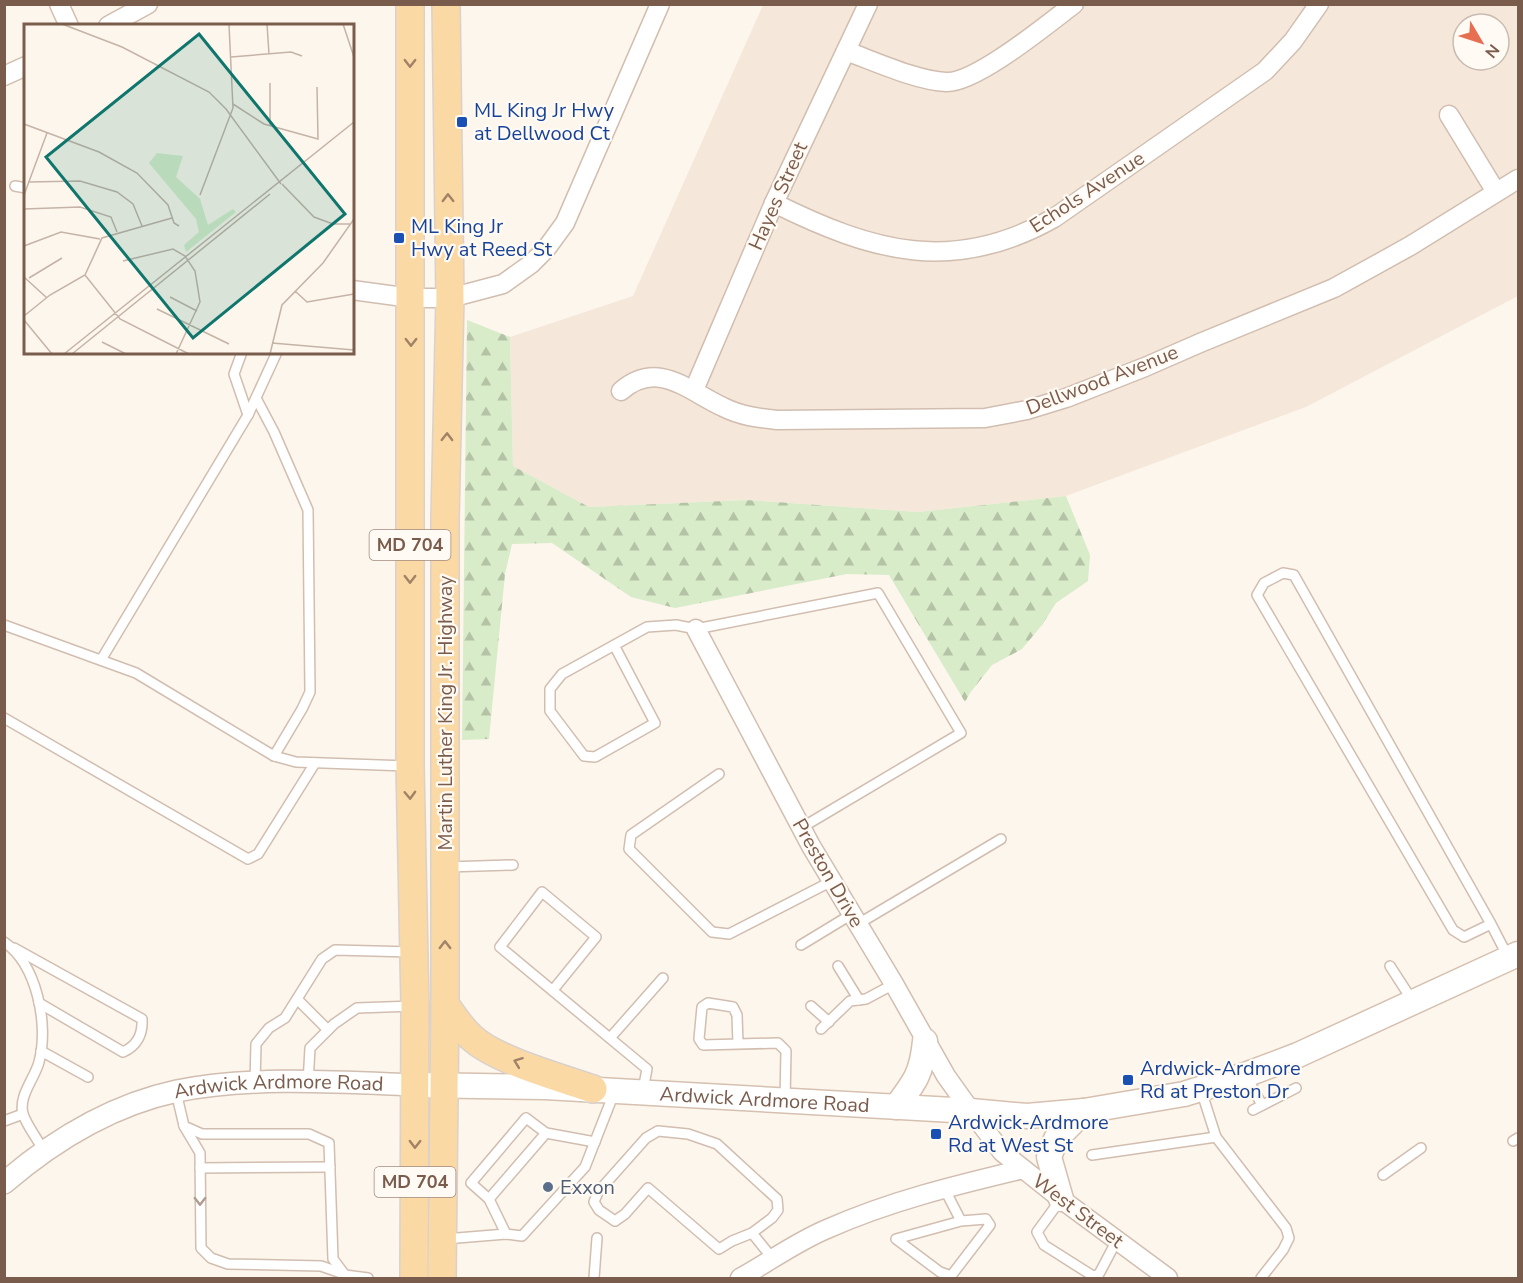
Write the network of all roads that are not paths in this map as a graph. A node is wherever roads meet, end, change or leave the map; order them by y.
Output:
1 (59, 4) edge
2 (148, 4) edge
3 (410, 4) edge
4 (446, 4) edge
5 (660, 4) edge
6 (868, 4) edge
7 (1074, 4) edge
8 (1319, 4) edge
9 (68, 24) edge
10 (112, 24) edge
11 (846, 51) junction
12 (24, 67) edge
13 (4, 76) edge
14 (1449, 115) dead end
15 (1518, 179) edge
16 (15, 186) dead end
17 (24, 188) edge
18 (1496, 192) junction
19 (774, 203) junction
20 (354, 290) edge
21 (411, 298) junction
22 (450, 298) junction
23 (241, 354) edge
24 (276, 354) edge
25 (694, 390) junction
26 (621, 391) dead end
27 (256, 398) junction
28 (248, 415) junction
29 (4, 625) edge
30 (696, 629) junction
31 (615, 645) junction
32 (101, 660) junction
33 (5, 718) edge
34 (274, 756) junction
35 (315, 763) junction
36 (410, 766) junction
37 (719, 774) dead end
38 (801, 828) junction
39 (1001, 839) dead end
40 (513, 865) dead end
41 (445, 867) junction
42 (832, 881) junction
43 (855, 919) junction
44 (1491, 924) junction
45 (4, 942) edge
46 (801, 945) dead end
47 (14, 948) junction
48 (414, 952) junction
49 (1513, 957) edge
50 (838, 966) dead end
51 (1390, 966) dead end
52 (663, 978) dead end
53 (894, 984) junction
54 (553, 990) junction
55 (297, 999) junction
56 (860, 1000) junction
57 (1414, 1002) junction
58 (39, 1003) junction
59 (446, 1004) junction
60 (415, 1006) junction
61 (811, 1006) dead end
62 (829, 1022) junction
63 (821, 1029) dead end
64 (328, 1030) junction
65 (610, 1038) junction
66 (925, 1041) junction
67 (738, 1044) junction
68 (41, 1051) junction
69 (1245, 1075) junction
70 (88, 1077) dead end
71 (255, 1083) junction
72 (308, 1083) junction
73 (415, 1085) junction
74 (445, 1087) junction
75 (1201, 1087) junction
76 (1296, 1088) dead end
77 (604, 1090) junction
78 (176, 1092) junction
79 (643, 1093) junction
80 (785, 1100) junction
81 (1262, 1105) junction
82 (896, 1107) junction
83 (971, 1110) junction
84 (1253, 1110) dead end
85 (1084, 1111) junction
86 (23, 1114) junction
87 (4, 1121) edge
88 (184, 1126) junction
89 (546, 1133) junction
90 (1216, 1137) junction
91 (594, 1142) junction
92 (1420, 1148) dead end
93 (44, 1151) junction
94 (1092, 1155) dead end
95 (330, 1167) junction
96 (200, 1168) junction
97 (1023, 1169) junction
98 (1383, 1175) dead end
99 (4, 1183) edge
100 (944, 1188) junction
101 (489, 1199) junction
102 (1061, 1199) junction
103 (961, 1221) junction
104 (752, 1233) junction
105 (506, 1234) junction
106 (597, 1238) dead end
107 (443, 1239) junction
108 (1118, 1240) junction
109 (767, 1268) edge
110 (345, 1275) junction
111 (368, 1278) edge
112 (414, 1278) edge
113 (442, 1278) edge
114 (594, 1278) edge
115 (740, 1278) edge
116 (1168, 1278) edge
117 (1261, 1278) edge

1 - 9 street
2 - 10 street
3 -> 21 main road, Martin Luther King Jr. Highway / MD 704
22 -> 4 main road, Martin Luther King Jr. Highway / MD 704
5 - 22 street
6 - 11 street, Hayes Street
7 - 11 street
8 - 19 street, Echols Avenue
11 - 19 street, Hayes Street
12 - 13 street
14 - 18 street
15 - 18 street, Dellwood Avenue
16 - 17 lane
18 - 25 street, Dellwood Avenue
19 - 25 street, Hayes Street
20 - 21 street
21 - 22 street
21 -> 36 main road, Martin Luther King Jr. Highway / MD 704
41 -> 22 main road, Martin Luther King Jr. Highway / MD 704
23 - 28 lane
24 - 27 lane
25 - 26 street, Dellwood Avenue
27 - 28 lane
27 - 34 lane
28 - 32 lane
29 - 32 lane
30 - 31 lane
30 - 38 street, Preston Drive
30 - 38 lane
31 - 31 lane
32 - 34 lane
33 - 35 lane
34 - 35 lane
35 - 36 lane
36 -> 48 main road, Martin Luther King Jr. Highway / MD 704
37 - 42 lane
38 - 42 street, Preston Drive
39 - 43 lane
40 - 41 lane
59 -> 41 main road, Martin Luther King Jr. Highway / MD 704
42 - 43 street, Preston Drive
43 - 46 lane
43 - 53 street, Preston Drive
44 - 44 lane
44 - 49 lane
45 - 47 lane
47 - 58 lane
47 - 58 lane
48 - 55 lane
48 - 60 main road, Martin Luther King Jr. Highway / MD 704
49 - 57 main road, Ardwick Ardmore Road
50 - 56 lane
51 - 57 lane
52 - 65 lane
53 - 56 lane
53 - 66 street, Preston Drive
54 - 54 lane
54 - 65 lane
55 - 64 lane
55 - 71 lane
56 - 62 lane
57 - 69 main road, Ardwick Ardmore Road
58 - 68 lane
59 - 74 main road, Martin Luther King Jr. Highway / MD 704
77 -> 59 main road
60 - 64 lane
60 - 73 main road, Martin Luther King Jr. Highway / MD 704
61 - 62 lane
62 - 63 lane
64 - 72 lane
65 - 79 lane
66 - 82 main road
66 - 83 street, Preston Drive
67 - 67 lane
67 - 80 lane
68 - 70 lane
68 - 86 lane
69 - 75 main road, Ardwick Ardmore Road
69 - 81 lane
71 - 72 street, Ardwick Ardmore Road
71 - 78 street, Ardwick Ardmore Road
72 - 73 street, Ardwick Ardmore Road
73 - 74 main road, Ardwick Ardmore Road
73 -> 112 main road, Martin Luther King Jr. Highway / MD 704
74 - 77 main road, Ardwick Ardmore Road
74 - 107 main road, Martin Luther King Jr. Highway / MD 704
75 - 85 main road, Ardwick Ardmore Road
75 - 90 lane
76 - 81 lane
77 - 79 main road, Ardwick Ardmore Road
77 - 91 lane
78 - 88 lane
78 - 93 street, Ardwick Ardmore Road
79 - 80 main road, Ardwick Ardmore Road
80 - 82 main road, Ardwick Ardmore Road
81 - 84 lane
82 - 83 main road, Ardwick Ardmore Road
83 - 85 main road, Ardwick Ardmore Road
83 - 97 street, West Street
85 - 102 main road
86 - 87 lane
86 - 93 lane
88 - 95 lane
88 - 96 lane
89 - 91 lane
89 - 101 lane
89 - 101 lane
90 - 94 lane
90 - 117 lane
91 - 105 lane
92 - 98 lane
93 - 99 street, Ardwick Ardmore Road
95 - 96 lane
95 - 110 lane
96 -> 110 lane
97 - 100 street
97 - 102 street, West Street
100 - 103 lane
100 - 109 street
101 - 105 lane
102 - 108 street, West Street
102 - 108 lane
103 - 103 lane
104 - 104 lane
104 - 109 lane
105 - 107 lane
106 - 114 lane
107 - 113 main road, Martin Luther King Jr. Highway / MD 704
108 - 116 street, West Street
109 - 115 street
110 - 111 lane

